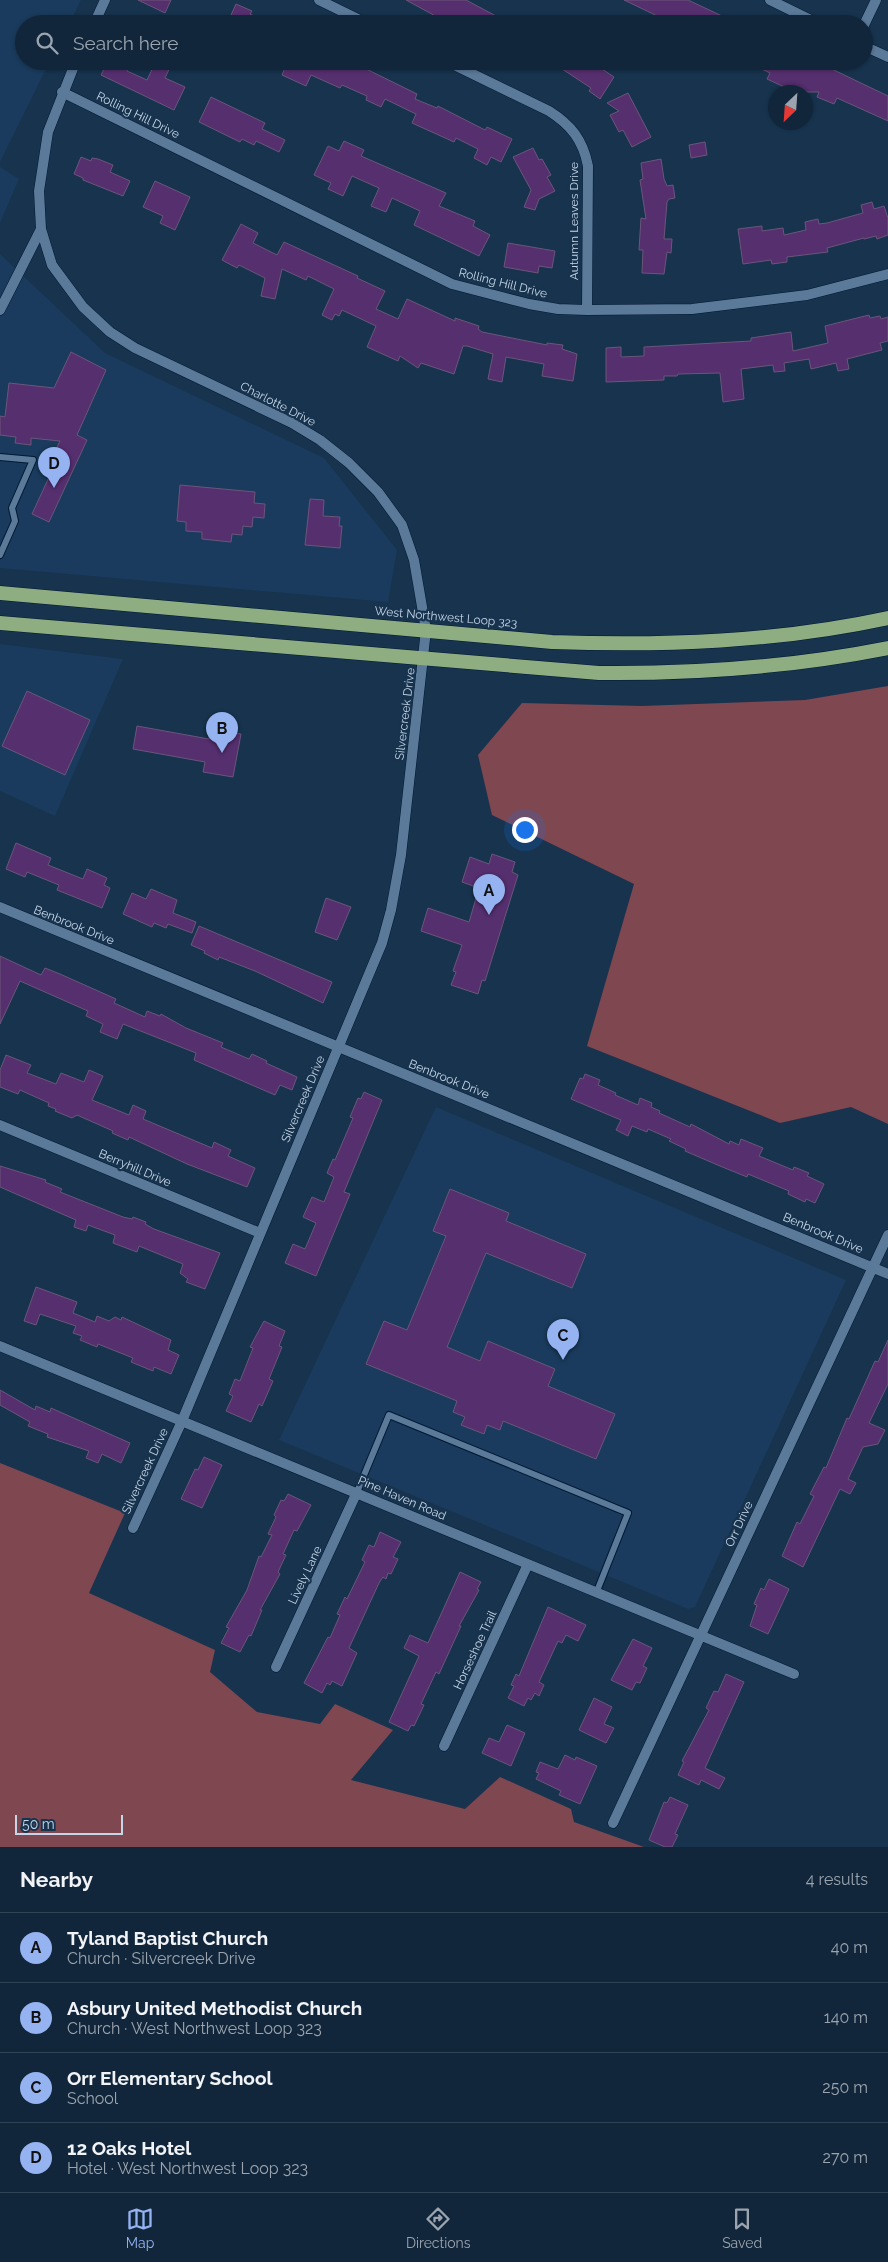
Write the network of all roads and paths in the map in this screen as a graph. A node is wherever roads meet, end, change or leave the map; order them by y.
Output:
1 (104, 0) edge
2 (319, 0) edge
3 (770, 0) edge
4 (876, 0) edge
5 (98, 15) edge
6 (350, 15) edge
7 (801, 15) edge
8 (869, 15) edge
9 (873, 50) edge
10 (888, 57) edge
11 (72, 70) edge
12 (465, 70) edge
13 (62, 92) junction
14 (41, 229) junction
15 (888, 274) edge
16 (0, 310) edge
17 (587, 310) junction
18 (0, 457) edge
19 (0, 556) edge
20 (0, 593) edge
21 (888, 618) edge
22 (0, 623) edge
23 (426, 630) junction
24 (888, 648) edge
25 (424, 659) junction
26 (0, 908) edge
27 (339, 1047) junction
28 (0, 1125) edge
29 (260, 1234) junction
30 (888, 1235) edge
31 (873, 1267) junction
32 (888, 1274) edge
33 (0, 1346) edge
34 (182, 1420) junction
35 (357, 1492) junction
36 (133, 1528) dead end
37 (528, 1564) junction
38 (597, 1591) junction
39 (701, 1634) junction
40 (276, 1667) dead end
41 (794, 1674) dead end
42 (444, 1746) dead end
43 (613, 1823) dead end

1 - 5 street
2 - 6 street
3 - 7 street
4 - 8 street
9 - 10 street
11 - 13 street, Charlotte Drive
12 - 17 street, Autumn Leaves Drive
13 - 14 street, Charlotte Drive
13 - 17 street, Rolling Hill Drive
14 - 16 street, Charlotte Drive
14 - 23 street, Charlotte Drive
15 - 17 street, Rolling Hill Drive
18 - 19 lane
20 - 23 highway, West Northwest Loop 323
21 - 23 highway, West Northwest Loop 323
22 - 25 highway
23 - 25 street, Charlotte Drive
24 - 25 highway
25 - 27 street, Silvercreek Drive
26 - 27 street, Benbrook Drive
27 - 29 street, Silvercreek Drive
27 - 31 street, Benbrook Drive
28 - 29 street, Berryhill Drive
29 - 34 street, Silvercreek Drive
30 - 31 street, Orr Drive
31 - 32 street, Benbrook Drive
31 - 39 street, Orr Drive
33 - 34 street, Pine Haven Road
34 - 35 street, Pine Haven Road
34 - 36 street, Silvercreek Drive
35 - 37 street, Pine Haven Road
35 - 38 lane
35 - 40 street, Lively Lane
37 - 38 street, Pine Haven Road
37 - 42 street, Horseshoe Trail
38 - 39 street, Pine Haven Road
39 - 41 street, Pine Haven Road
39 - 43 street, Orr Drive

